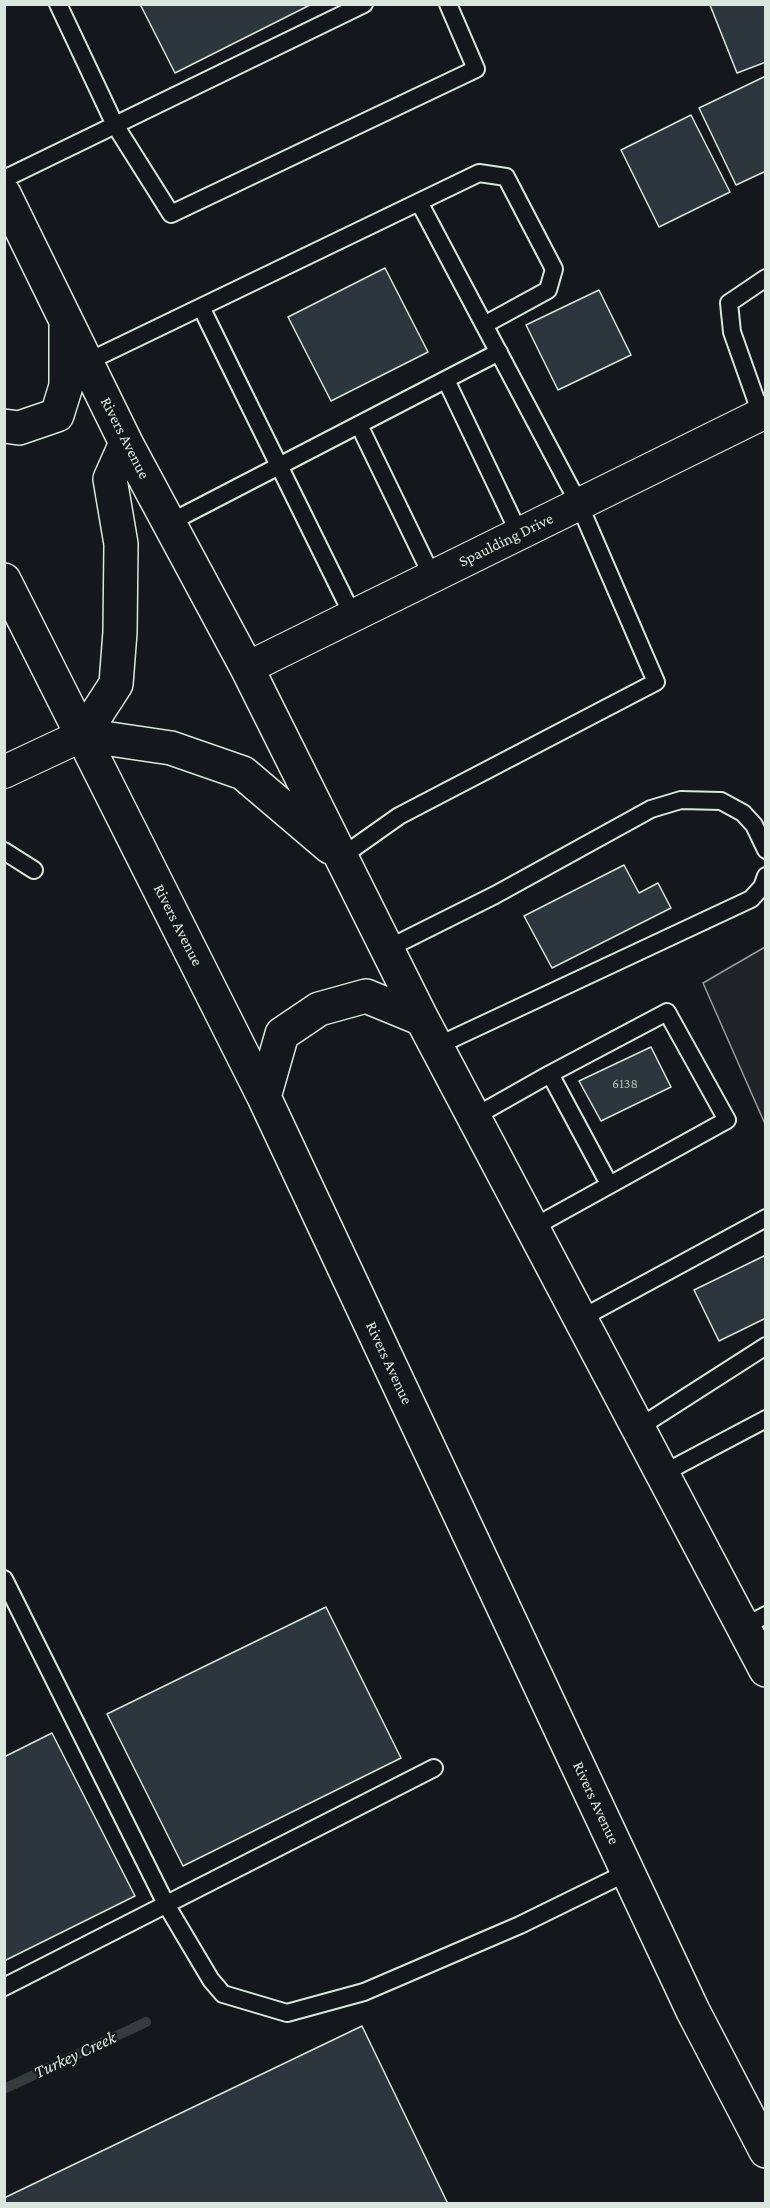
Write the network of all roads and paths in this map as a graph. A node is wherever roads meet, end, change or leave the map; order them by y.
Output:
1 (58, 4) edge
2 (364, 4) edge
3 (448, 4) edge
4 (115, 125) junction
5 (4, 179) edge
6 (4, 194) edge
7 (419, 202) junction
8 (765, 278) edge
9 (201, 307) junction
10 (66, 318) junction
11 (484, 325) junction
12 (499, 352) junction
13 (87, 362) junction
14 (446, 380) junction
15 (763, 413) edge
16 (359, 425) junction
17 (4, 426) edge
18 (126, 443) junction
19 (279, 466) junction
20 (579, 504) junction
21 (169, 523) junction
22 (519, 533) junction
23 (432, 576) junction
24 (4, 580) edge
25 (353, 616) junction
26 (247, 668) junction
27 (82, 735) junction
28 (4, 772) edge
29 (765, 850) edge
30 (4, 851) edge
31 (341, 857) junction
32 (34, 870) dead end
33 (765, 876) edge
34 (387, 949) junction
35 (429, 1032) junction
36 (550, 1074) junction
37 (264, 1097) junction
38 (474, 1117) junction
39 (609, 1184) junction
40 (765, 1218) edge
41 (532, 1228) junction
42 (580, 1319) junction
43 (765, 1346) edge
44 (765, 1419) edge
45 (638, 1428) junction
46 (662, 1474) junction
47 (4, 1579) edge
48 (754, 1621) edge
49 (765, 1670) edge
50 (434, 1768) dead end
51 (628, 1872) junction
52 (167, 1906) junction
53 (4, 1987) edge
54 (693, 2011) junction
55 (765, 2116) edge
56 (765, 2151) edge

1 - 4 lane
2 - 4 lane
3 - 4 lane
4 - 5 lane
6 - 10 main road, Rivers Avenue
7 - 9 lane
7 - 11 lane
7 - 11 lane
8 - 15 lane
9 - 13 lane
9 - 19 lane
10 - 13 main road, Rivers Avenue
10 - 17 main road
11 - 12 lane
12 - 14 lane
12 - 20 lane
13 - 18 main road, Rivers Avenue
14 - 16 lane
14 - 22 lane
15 - 20 street, Spaulding Drive
16 - 19 lane
16 - 23 lane
18 - 21 main road, Rivers Avenue
18 - 27 main road
19 - 21 lane
19 - 25 lane
20 - 22 street, Spaulding Drive
20 - 31 lane
21 - 26 main road, Rivers Avenue
22 - 23 street, Spaulding Drive
23 - 25 street, Spaulding Drive
24 - 27 main road, Rivers Avenue
25 - 26 street, Spaulding Drive
26 - 31 main road, Rivers Avenue
27 - 28 street
27 - 31 main road
27 - 37 main road, Rivers Avenue
29 - 34 lane
30 - 32 lane
31 - 34 main road, Rivers Avenue
33 - 35 lane
34 - 35 main road, Rivers Avenue
35 - 37 main road
35 - 38 main road, Rivers Avenue
36 - 38 lane
36 - 39 lane
36 - 39 lane
37 - 51 main road, Rivers Avenue
38 - 41 main road, Rivers Avenue
39 - 41 lane
40 - 42 lane
41 - 42 main road, Rivers Avenue
42 - 45 main road, Rivers Avenue
43 - 45 lane
44 - 46 lane
45 - 46 main road, Rivers Avenue
46 - 48 main road, Rivers Avenue
47 - 52 lane
48 - 49 main road, Rivers Avenue
50 - 52 lane
51 - 52 lane
51 - 54 main road, Rivers Avenue
52 - 53 lane
54 - 55 main road
54 - 56 main road, Rivers Avenue

